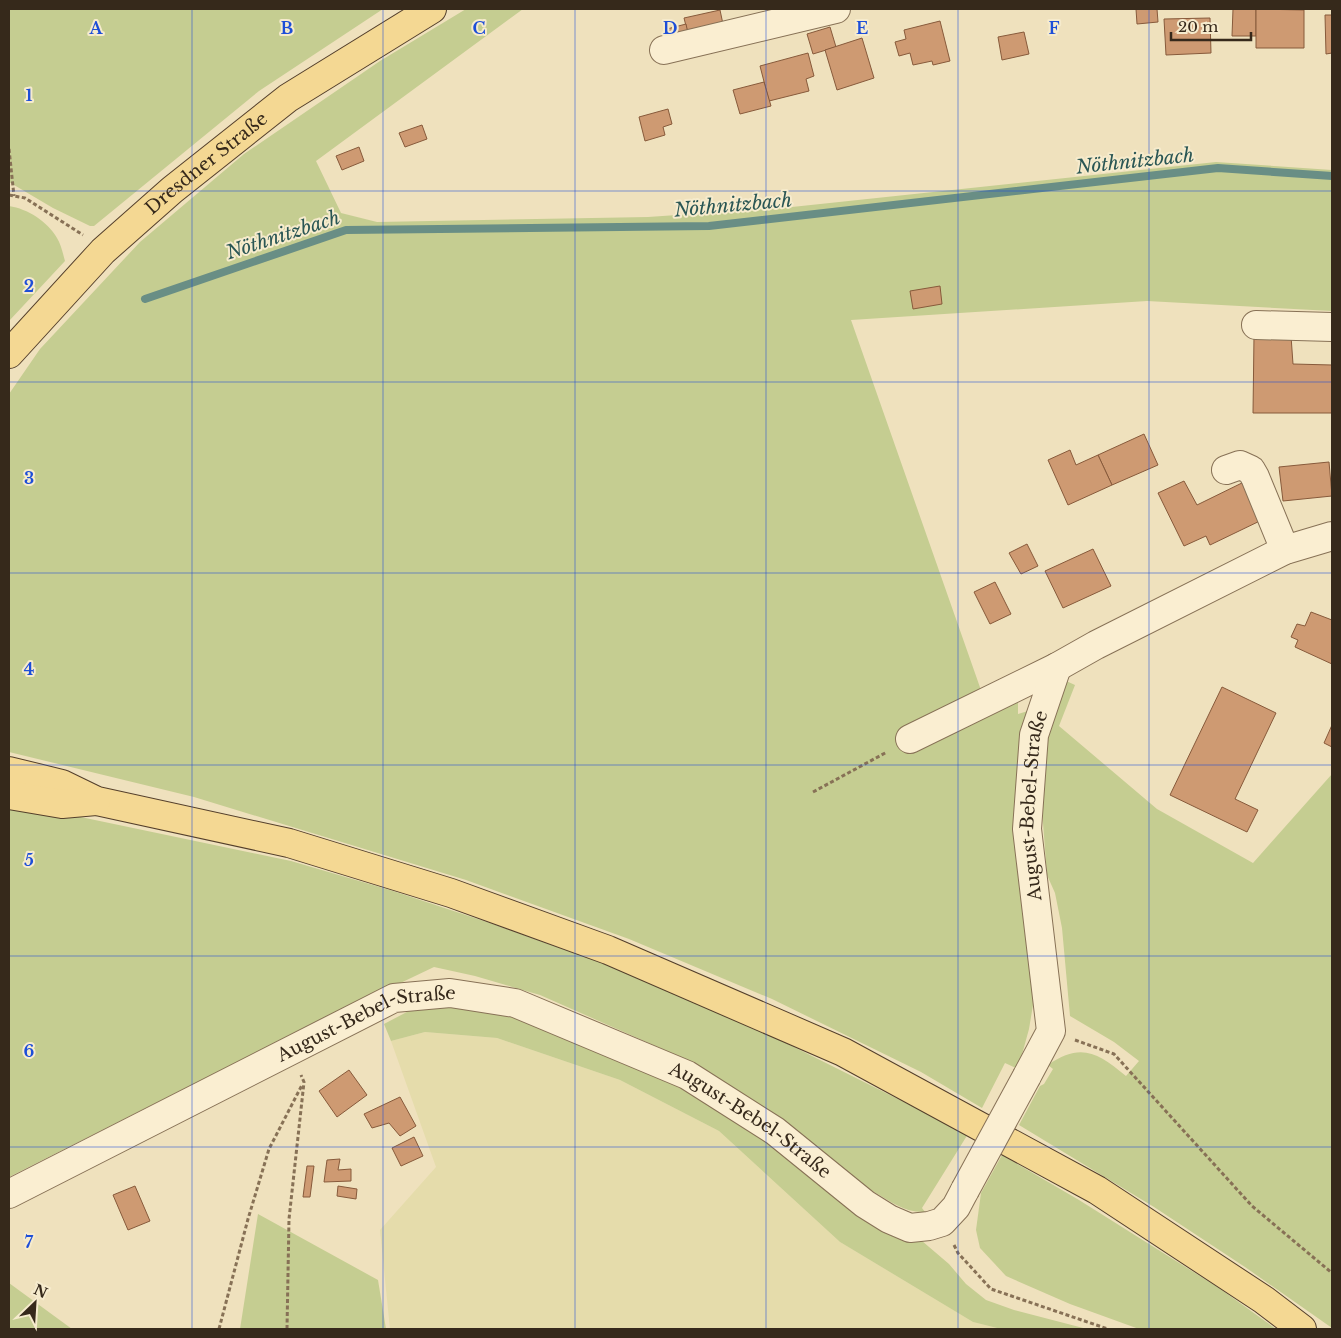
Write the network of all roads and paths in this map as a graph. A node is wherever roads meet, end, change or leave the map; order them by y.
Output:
1 (432, 9) edge
2 (836, 9) edge
3 (664, 50) dead end
4 (9, 149) edge
5 (9, 195) edge
6 (14, 196) junction
7 (103, 252) junction
8 (1256, 324) dead end
9 (1332, 326) edge
10 (9, 354) edge
11 (1226, 470) dead end
12 (1332, 536) edge
13 (1285, 550) junction
14 (1057, 667) junction
15 (910, 740) joint
16 (9, 771) edge
17 (812, 792) dead end
18 (9, 796) edge
19 (97, 801) junction
20 (1051, 1031) junction
21 (293, 1049) junction
22 (304, 1082) junction
23 (9, 1194) edge
24 (942, 1222) junction
25 (1332, 1273) edge
26 (220, 1329) edge
27 (287, 1329) edge
28 (1108, 1329) edge
29 (1302, 1329) edge

1 - 7 main road, Dresdner Straße
2 - 3 street
4 - 6 path
5 - 6 path
6 - 7 path
7 - 10 main road, Dresdner Straße
8 - 9 street
11 - 13 street
12 - 13 street
13 - 14 street
14 - 15 street
14 - 20 street, August-Bebel-Straße
15 - 17 path
16 - 19 main road
18 - 19 main road
19 - 29 main road
20 - 24 street, bridge
20 - 25 path
21 - 22 path
21 - 23 street, August-Bebel-Straße
21 - 24 street, August-Bebel-Straße
22 - 26 path
22 - 27 path
24 - 28 path

